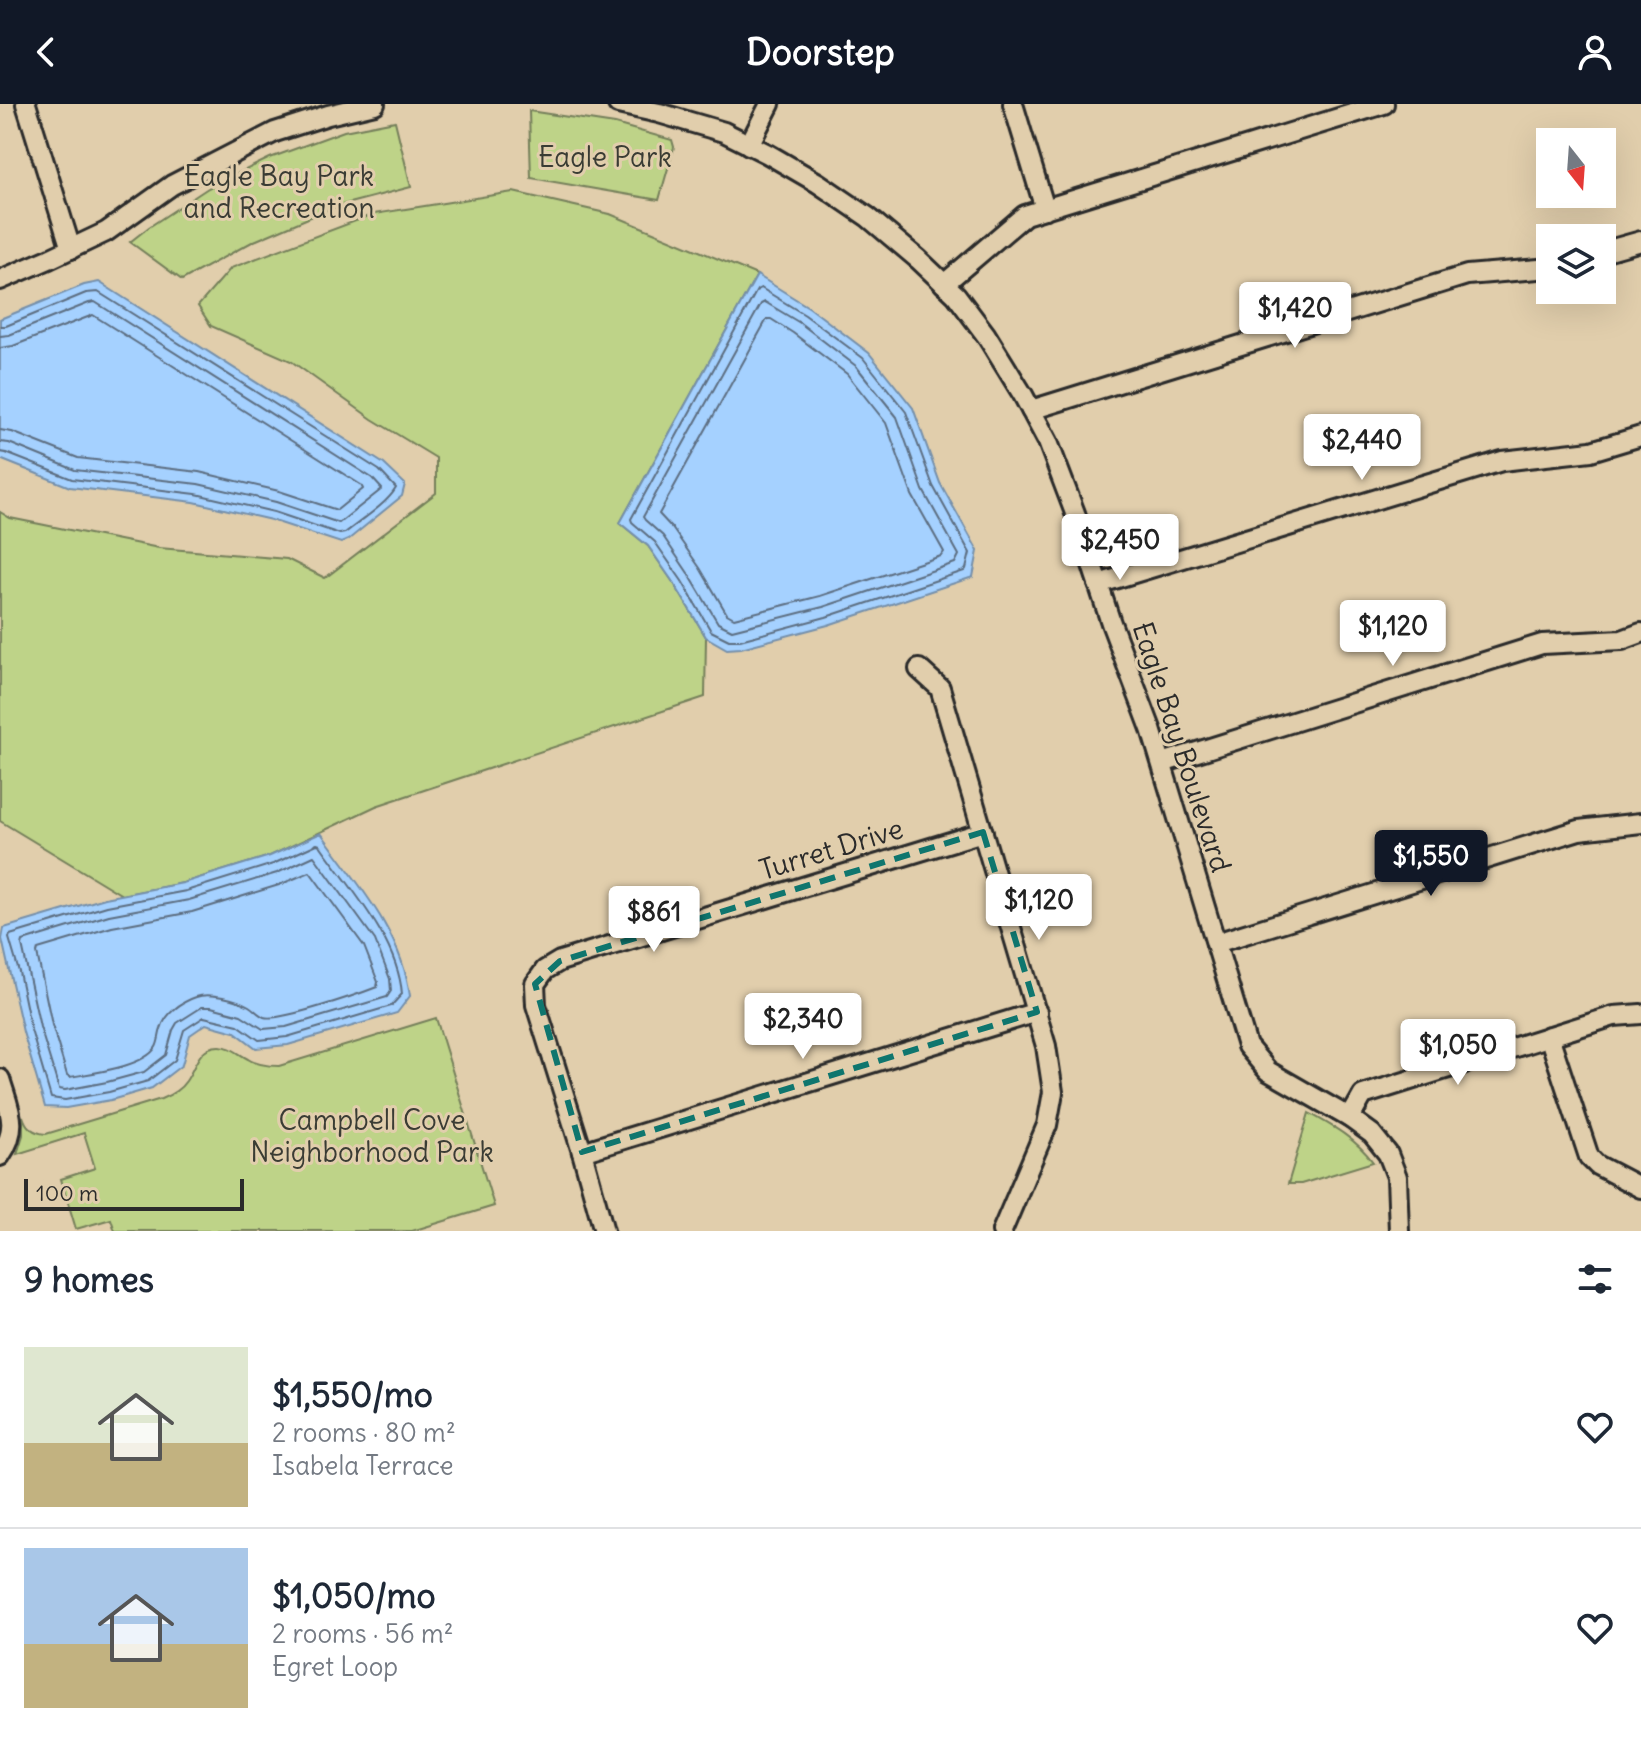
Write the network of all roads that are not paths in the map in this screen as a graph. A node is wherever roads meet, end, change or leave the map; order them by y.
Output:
1 (26, 104) edge
2 (375, 104) edge
3 (618, 104) edge
4 (770, 104) edge
5 (1013, 104) edge
6 (1384, 104) edge
7 (749, 145) junction
8 (1045, 209) junction
9 (1641, 241) edge
10 (1616, 248) edge
11 (71, 249) junction
12 (1536, 269) edge
13 (0, 280) edge
14 (944, 284) junction
15 (1031, 410) junction
16 (1641, 436) edge
17 (1098, 584) junction
18 (1641, 633) edge
19 (919, 669) dead end
20 (1162, 763) junction
21 (1641, 823) edge
22 (983, 832) junction
23 (1216, 943) junction
24 (1037, 1012) junction
25 (1641, 1014) edge
26 (1549, 1036) junction
27 (0, 1079) edge
28 (1350, 1118) junction
29 (582, 1152) junction
30 (0, 1156) edge
31 (1641, 1188) edge
32 (604, 1231) edge
33 (1002, 1231) edge
34 (1399, 1231) edge

1 - 11 street
2 - 11 street
3 - 7 street, Eagle Bay Boulevard
4 - 7 street
5 - 8 street
6 - 8 street
7 - 14 street, Eagle Bay Boulevard
8 - 14 street
9 - 10 street
11 - 13 street
12 - 15 street
14 - 15 street, Eagle Bay Boulevard
15 - 17 street, Eagle Bay Boulevard
16 - 17 street
17 - 20 street, Eagle Bay Boulevard
18 - 20 street
19 - 22 street
20 - 23 street, Eagle Bay Boulevard
21 - 23 street
22 - 24 street
22 - 29 street, Turret Drive
23 - 28 street, Eagle Bay Boulevard
24 - 29 street
24 - 33 street
25 - 26 street
26 - 28 street
26 - 31 street
27 - 30 street
28 - 34 street, Eagle Bay Boulevard
29 - 32 street, Turret Drive

